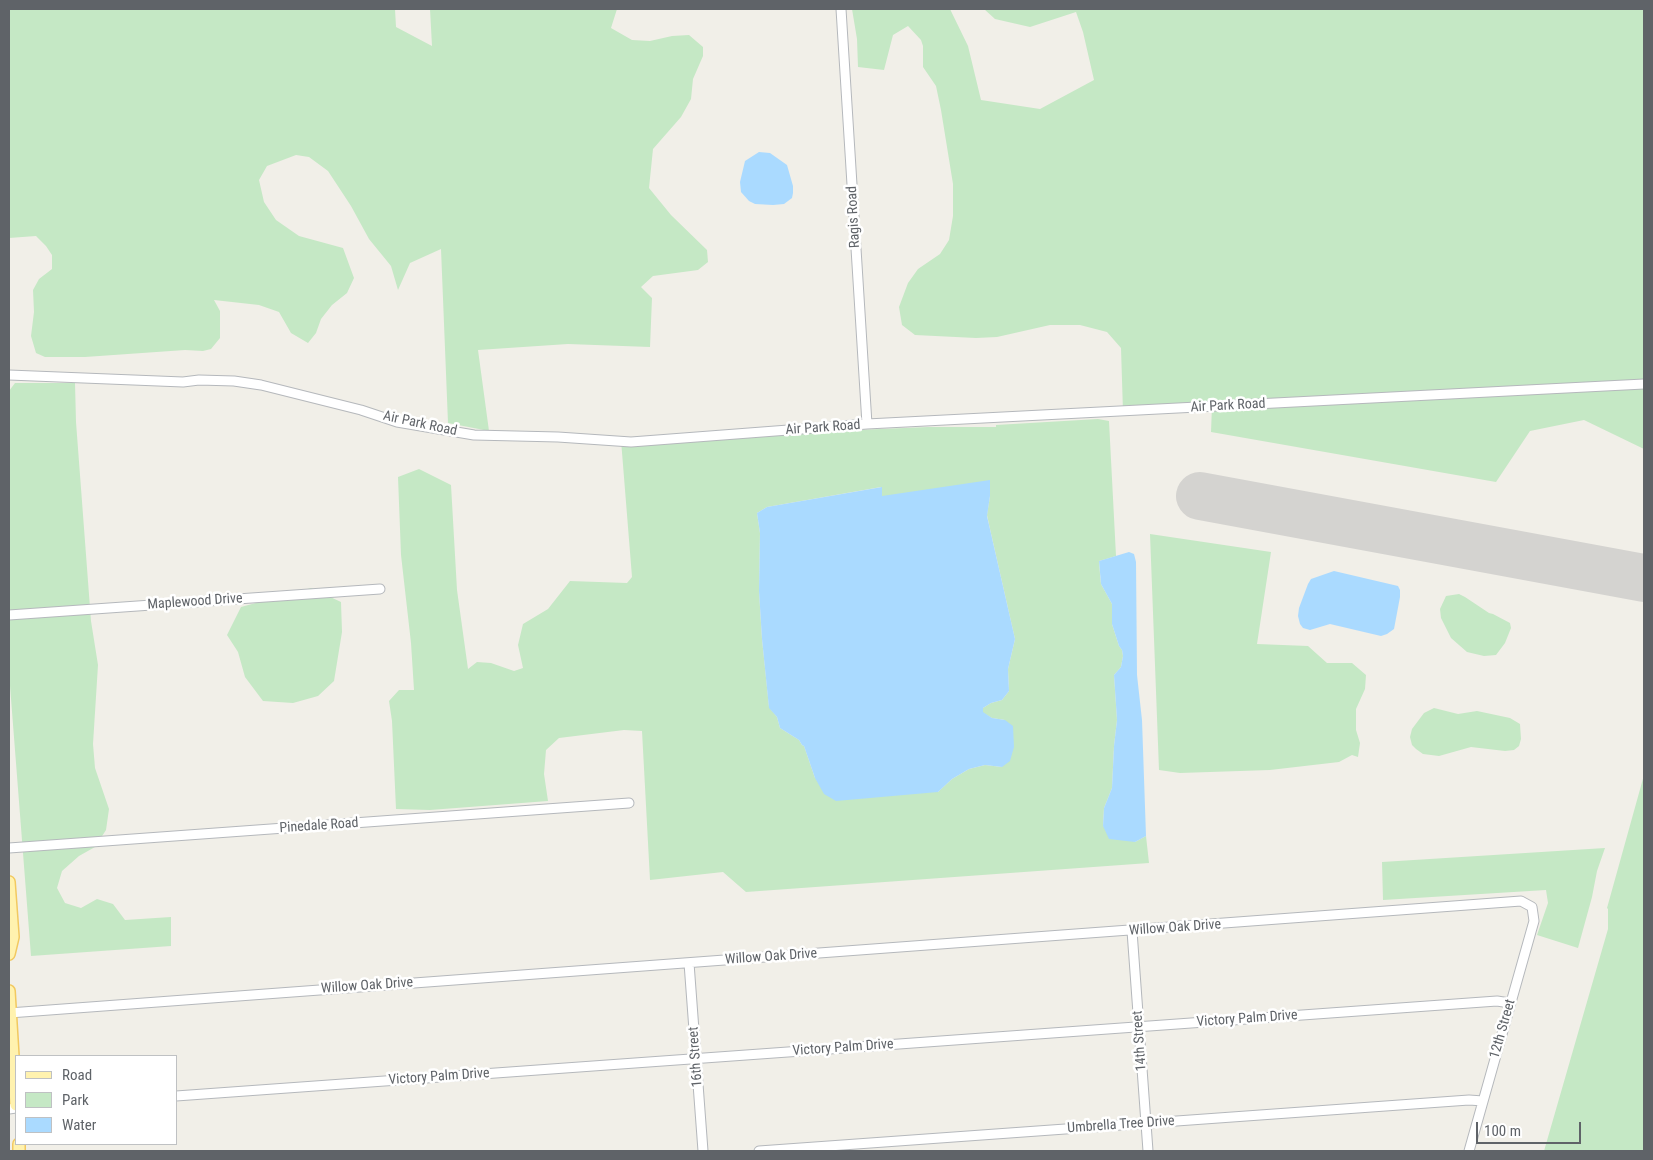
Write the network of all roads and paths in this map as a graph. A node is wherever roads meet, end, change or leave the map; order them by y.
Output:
1 (842, 9) edge
2 (9, 375) edge
3 (1644, 384) edge
4 (867, 424) junction
5 (380, 589) dead end
6 (9, 615) edge
7 (629, 803) dead end
8 (9, 848) edge
9 (9, 882) edge
10 (1532, 907) joint
11 (1132, 931) junction
12 (9, 954) edge
13 (689, 963) junction
14 (9, 992) edge
15 (1510, 1004) junction
16 (9, 1013) edge
17 (1139, 1027) junction
18 (696, 1059) junction
19 (15, 1094) edge
20 (178, 1096) edge
21 (1483, 1101) junction
22 (1146, 1123) junction
23 (704, 1151) edge
24 (759, 1151) edge
25 (1148, 1151) edge
26 (1469, 1151) edge

1 - 4 street, Ragis Road
2 - 4 street, Air Park Road
3 - 4 street, Air Park Road
5 - 6 street, Maplewood Drive
7 - 8 street, Pinedale Road
9 - 12 main road
10 - 11 street, Willow Oak Drive
10 - 15 street, 12th Street
11 - 13 street, Willow Oak Drive
11 - 17 street, 14th Street
13 - 16 street, Willow Oak Drive
13 - 18 street, 16th Street
14 - 16 main road
15 - 17 street, Victory Palm Drive
15 - 21 street, 12th Street
16 - 19 main road
17 - 18 street, Victory Palm Drive
17 - 22 street, 14th Street
18 - 20 street, Victory Palm Drive
18 - 23 street, 16th Street
21 - 22 street, Umbrella Tree Drive
21 - 26 street, 12th Street
22 - 24 street, Umbrella Tree Drive
22 - 25 street, 14th Street

